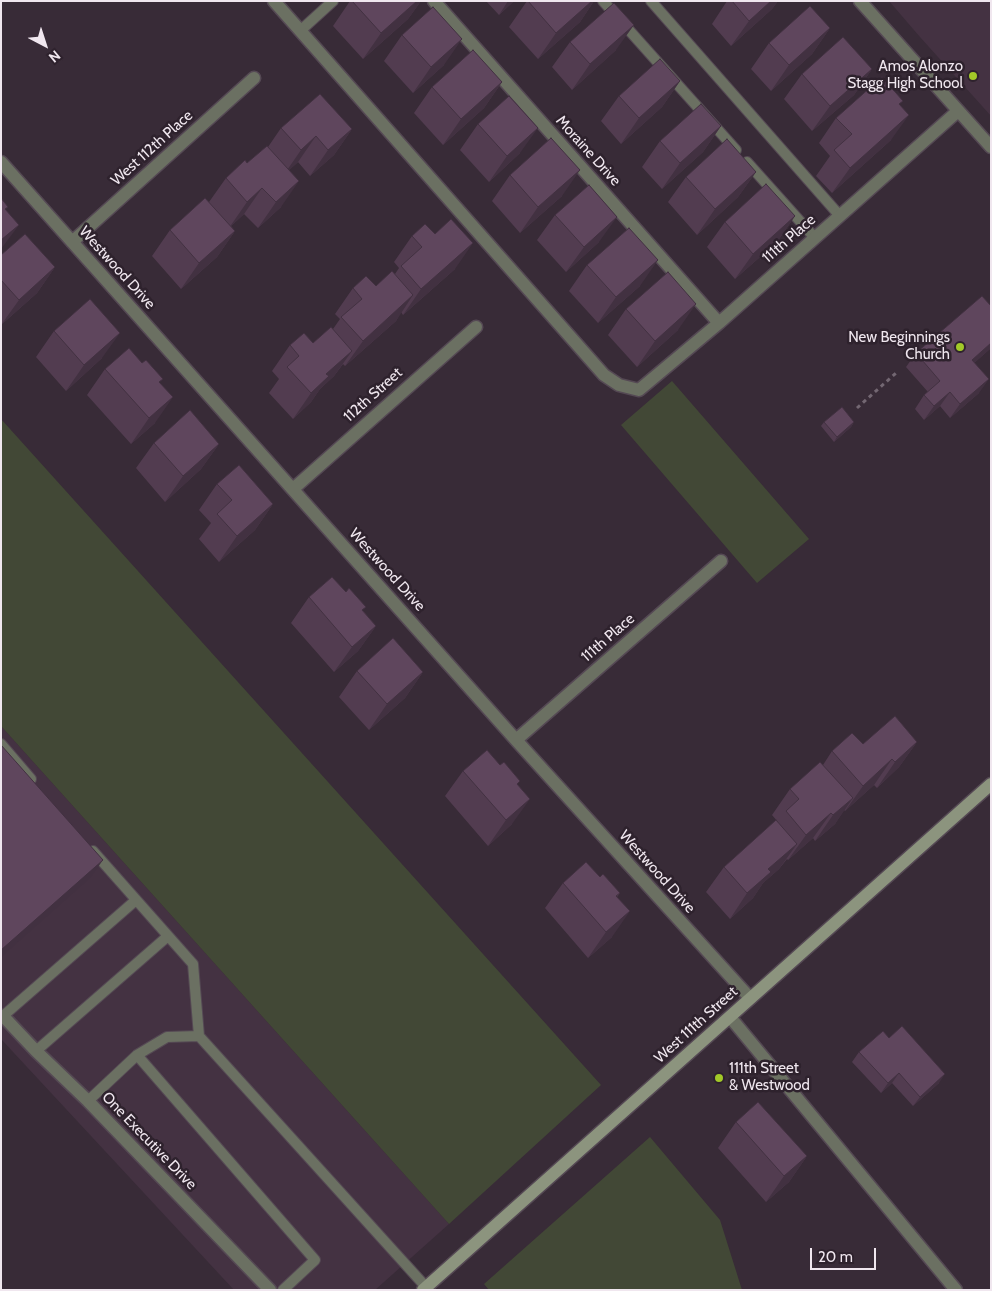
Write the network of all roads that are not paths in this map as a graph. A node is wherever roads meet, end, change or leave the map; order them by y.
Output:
1 (274, 1) edge
2 (333, 1) edge
3 (434, 1) edge
4 (603, 1) edge
5 (651, 1) edge
6 (860, 1) edge
7 (300, 31) junction
8 (254, 78) dead end
9 (958, 111) junction
10 (991, 147) edge
11 (1, 162) edge
12 (840, 216) junction
13 (815, 238) junction
14 (72, 242) junction
15 (719, 323) junction
16 (476, 326) dead end
17 (293, 489) junction
18 (721, 561) dead end
19 (516, 740) junction
20 (1, 744) edge
21 (991, 784) edge
22 (40, 789) edge
23 (84, 841) edge
24 (136, 900) junction
25 (168, 936) junction
26 (750, 998) junction
27 (2, 1016) joint
28 (730, 1017) junction
29 (199, 1036) junction
30 (36, 1051) junction
31 (137, 1055) junction
32 (88, 1101) junction
33 (425, 1288) edge
34 (270, 1290) edge
35 (283, 1290) edge
36 (956, 1290) edge

1 - 7 street
2 - 7 lane
3 - 15 street, Moraine Drive
4 - 13 lane
5 - 12 lane
6 - 9 street
7 - 15 street, 111th Place
8 - 14 street, West 112th Place
9 - 10 street
9 - 12 street, 111th Place
11 - 14 street, Westwood Drive
12 - 13 street, 111th Place
13 - 15 street, 111th Place
14 - 17 street, Westwood Drive
16 - 17 street, 112th Street
17 - 19 street, Westwood Drive
18 - 19 street, 111th Place
19 - 26 street, Westwood Drive
20 - 22 lane
21 - 26 main road, West 111th Street
23 - 24 lane
24 - 25 lane
24 - 27 lane
25 - 29 lane
25 - 30 lane
26 - 28 main road, West 111th Street
27 - 30 street, One Executive Drive
28 - 33 main road, West 111th Street
28 - 36 street
29 - 31 lane
29 - 33 lane
30 - 32 street, One Executive Drive
31 - 32 lane
31 - 35 lane
32 - 34 street, One Executive Drive

